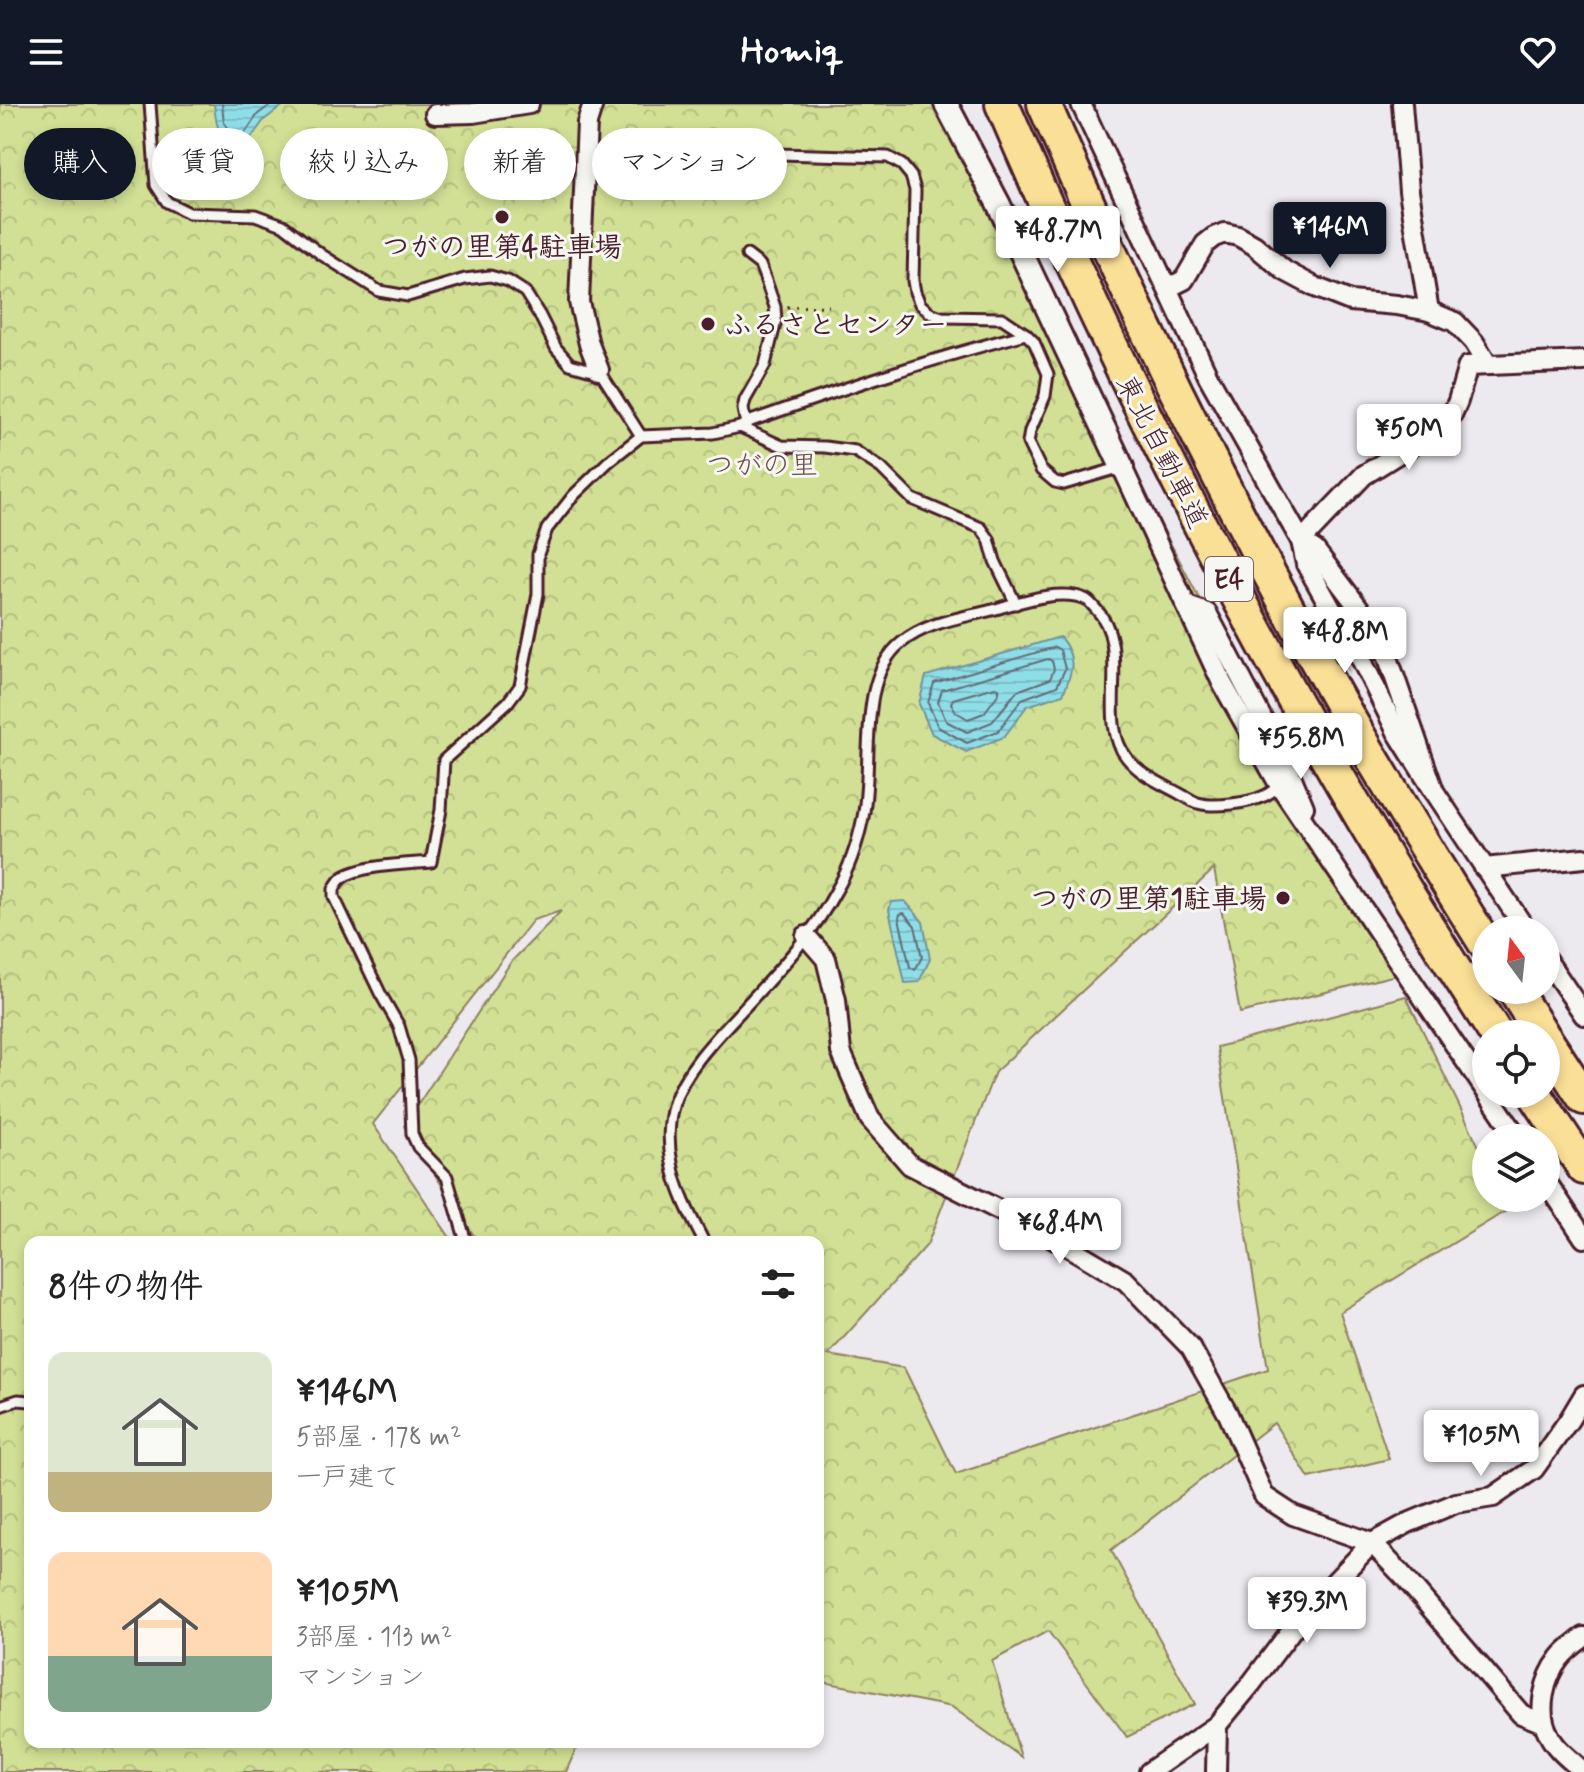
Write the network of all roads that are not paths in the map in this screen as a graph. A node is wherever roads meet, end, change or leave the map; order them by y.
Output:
1 (150, 104) edge
2 (529, 104) edge
3 (593, 104) edge
4 (946, 104) edge
5 (1002, 104) edge
6 (1044, 104) edge
7 (1081, 104) edge
8 (1402, 104) edge
9 (435, 114) dead end
10 (787, 154) edge
11 (747, 255) dead end
12 (1166, 285) junction
13 (1429, 311) junction
14 (1026, 334) junction
15 (1584, 361) edge
16 (1488, 365) junction
17 (599, 370) junction
18 (743, 426) junction
19 (641, 436) junction
20 (1122, 467) junction
21 (1301, 541) junction
22 (1016, 604) junction
23 (1187, 606) junction
24 (1280, 786) junction
25 (1434, 791) junction
26 (1318, 843) junction
27 (1584, 858) edge
28 (1484, 868) junction
29 (1517, 916) edge
30 (1472, 922) edge
31 (806, 936) junction
32 (1560, 980) edge
33 (1584, 1015) edge
34 (1487, 1020) edge
35 (1560, 1061) edge
36 (1472, 1071) edge
37 (1584, 1098) edge
38 (1544, 1108) edge
39 (1584, 1168) edge
40 (1560, 1202) edge
41 (464, 1236) edge
42 (701, 1236) edge
43 (1584, 1238) edge
44 (1584, 1395) edge
45 (24, 1400) edge
46 (0, 1406) edge
47 (1372, 1543) junction
48 (1584, 1637) edge
49 (1543, 1723) junction
50 (1217, 1725) junction
51 (1149, 1772) edge
52 (1216, 1772) edge
53 (1584, 1772) edge

1 - 17 lane
2 - 9 street
3 - 17 street
4 - 20 street
5 - 34 highway, 東北自動車道 / E4
6 - 30 highway, 東北自動車道 / E4
7 - 12 street
8 - 13 street
10 - 14 lane
11 - 18 lane
12 - 13 street
12 - 21 street
13 - 16 street
14 - 18 lane
14 - 20 lane
15 - 16 street
16 - 21 street
17 - 19 lane
18 - 19 lane
18 - 22 lane
19 - 41 lane
20 - 23 street
21 - 25 street
21 - 25 street
22 - 24 lane
22 - 31 lane
23 - 24 street
23 - 26 street
24 - 26 street
25 - 28 street
26 - 36 street
27 - 28 street
28 - 29 street
31 - 42 lane
31 - 47 street
32 - 33 street
35 - 37 highway
38 - 39 highway
40 - 43 street
44 - 47 street
45 - 46 lane
47 - 49 street
47 - 50 street
48 - 49 street
49 - 53 street
50 - 51 street
50 - 52 street

